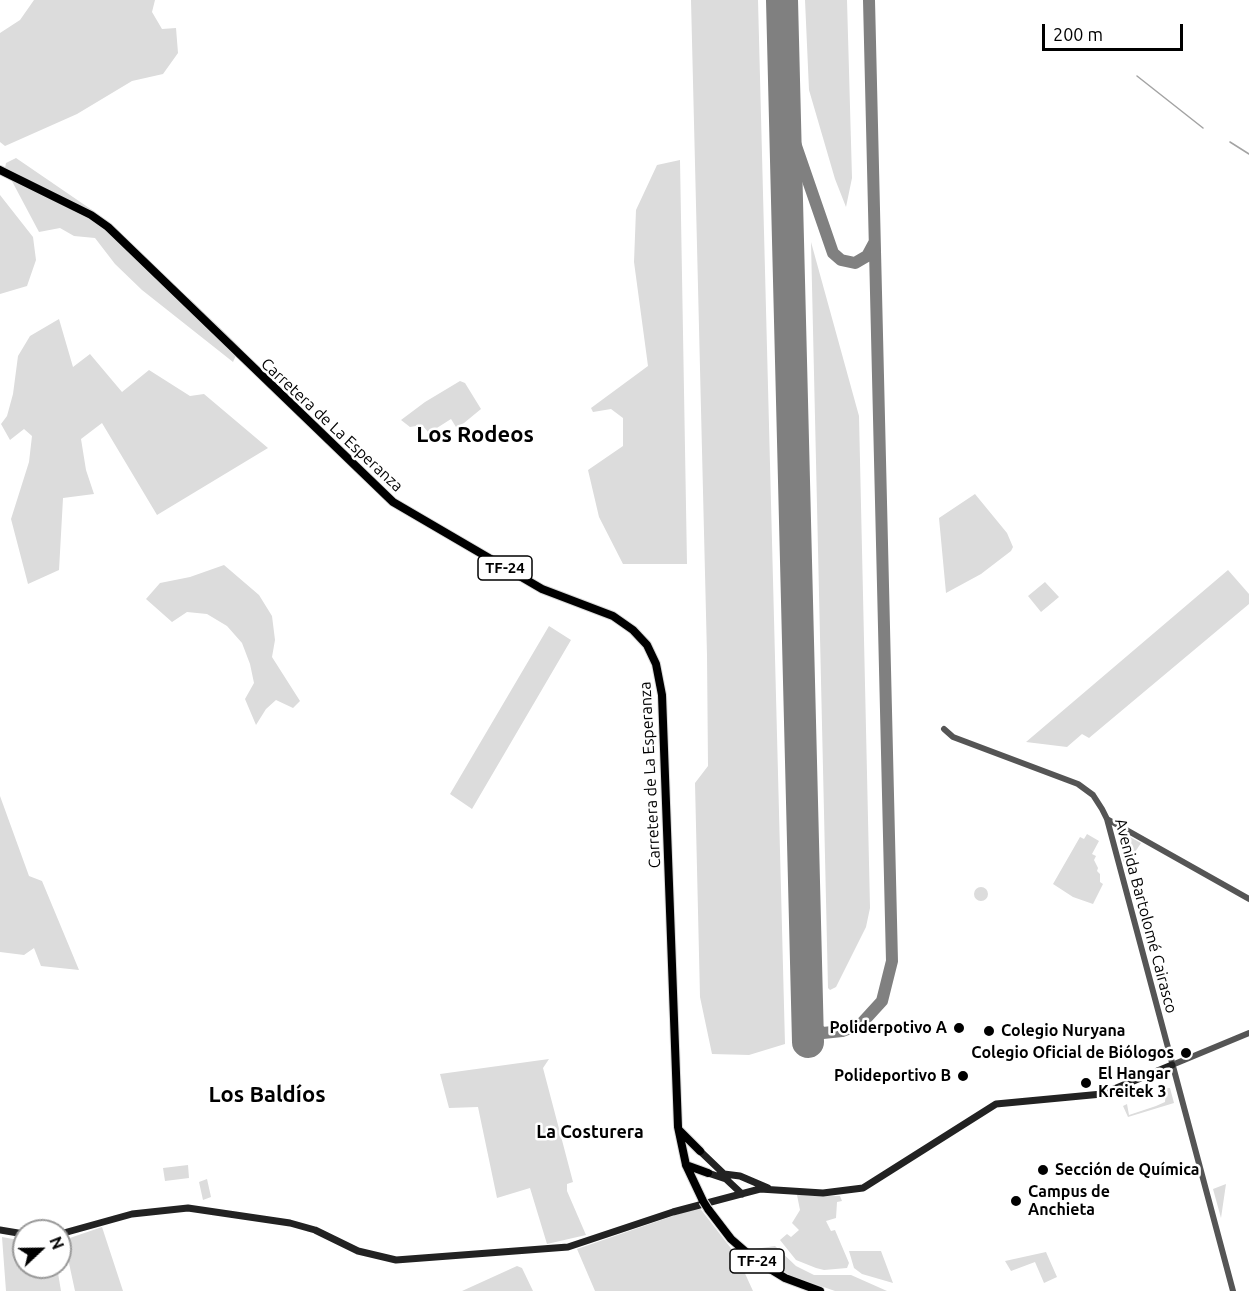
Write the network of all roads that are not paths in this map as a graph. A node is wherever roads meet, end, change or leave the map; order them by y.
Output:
1 (0, 170) edge
2 (944, 729) dead end
3 (1107, 819) junction
4 (1249, 899) edge
5 (1249, 1033) edge
6 (1172, 1065) junction
7 (678, 1126) junction
8 (699, 1151) junction
9 (685, 1161) junction
10 (708, 1173) junction
11 (743, 1177) junction
12 (731, 1182) junction
13 (771, 1189) junction
14 (697, 1190) junction
15 (744, 1193) junction
16 (728, 1198) junction
17 (72, 1231) edge
18 (820, 1291) edge
19 (1233, 1291) edge

1 - 7 main road, Carretera de La Esperanza / TF-24
2 - 3 street, Avenida Bartolomé Cairasco
3 - 4 street
3 - 6 street, Avenida Bartolomé Cairasco
5 - 6 street
6 - 13 main road
6 - 19 street, Avenida Bartolomé Cairasco
7 - 8 main road
7 - 9 main road, Carretera de La Esperanza / TF-24
8 - 9 main road
8 - 11 main road
9 - 10 main road
9 - 14 main road, Carretera de La Esperanza / TF-24
10 - 12 main road
10 - 14 main road
11 - 13 main road
11 - 15 main road
12 - 15 main road
12 - 16 main road
13 - 15 main road
14 - 18 main road, Carretera de La Esperanza / TF-24, bridge
15 - 16 main road
16 - 17 main road

